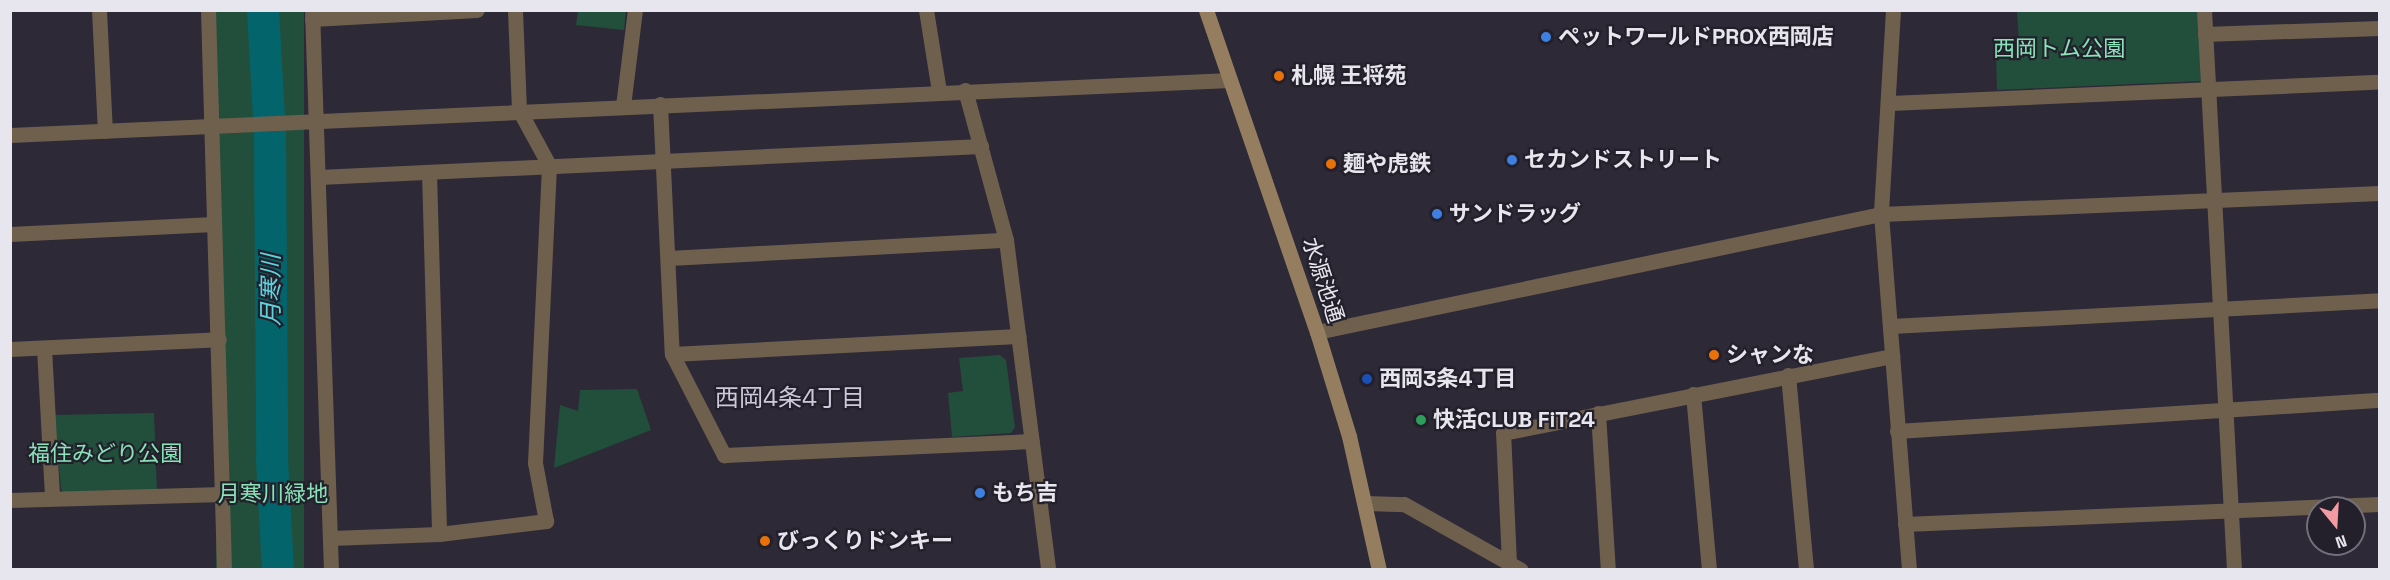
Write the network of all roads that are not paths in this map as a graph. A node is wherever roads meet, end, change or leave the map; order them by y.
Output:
1 (99, 10) edge
2 (208, 10) edge
3 (477, 10) edge
4 (515, 10) edge
5 (634, 10) edge
6 (926, 10) edge
7 (1206, 10) edge
8 (1893, 10) edge
9 (2204, 10) edge
10 (312, 15) edge
11 (2379, 28) edge
12 (2205, 34) junction
13 (1230, 80) junction
14 (2379, 82) edge
15 (2208, 89) junction
16 (965, 90) junction
17 (939, 91) junction
18 (1890, 103) junction
19 (660, 104) junction
20 (623, 106) junction
21 (519, 110) junction
22 (316, 120) junction
23 (210, 126) junction
24 (105, 131) junction
25 (10, 135) edge
26 (981, 146) junction
27 (663, 160) junction
28 (549, 165) junction
29 (429, 172) junction
30 (319, 177) junction
31 (2379, 193) edge
32 (2215, 199) junction
33 (1881, 214) junction
34 (214, 224) junction
35 (10, 234) edge
36 (1006, 240) junction
37 (669, 258) junction
38 (2379, 300) edge
39 (2223, 307) junction
40 (1891, 326) junction
41 (1317, 332) junction
42 (1019, 336) junction
43 (219, 339) junction
44 (44, 348) junction
45 (10, 350) edge
46 (672, 354) junction
47 (1893, 356) junction
48 (1788, 375) junction
49 (1693, 394) junction
50 (2379, 400) edge
51 (2227, 410) junction
52 (1598, 413) junction
53 (1897, 431) junction
54 (1032, 441) junction
55 (223, 494) junction
56 (52, 498) junction
57 (10, 500) edge
58 (1366, 503) junction
59 (2379, 504) edge
60 (2230, 511) junction
61 (1905, 524) junction
62 (439, 534) junction
63 (332, 538) junction
64 (1515, 566) edge
65 (224, 570) edge
66 (331, 570) edge
67 (1048, 570) edge
68 (1379, 570) edge
69 (1608, 570) edge
70 (1709, 570) edge
71 (1806, 570) edge
72 (1909, 570) edge
73 (2234, 570) edge

1 - 24 street
2 - 23 street
3 - 10 street
4 - 21 street
5 - 20 street
6 - 17 street
7 - 13 street, 水源池通
8 - 18 street
9 - 12 street
10 - 22 street
11 - 12 street
12 - 15 street
13 - 16 street
13 - 41 street, 水源池通
14 - 15 street
15 - 18 street
15 - 32 street
16 - 17 street
16 - 26 street
17 - 19 street
18 - 33 street
19 - 20 street
19 - 27 street
20 - 21 street
21 - 22 street
21 - 28 street
22 - 23 street
22 - 30 street
23 - 24 street
23 - 34 street
24 - 25 street
26 - 27 street
26 - 36 street
27 - 28 street
27 - 37 street
28 - 29 street
28 - 62 street
29 - 30 street
29 - 62 street
30 - 63 street
31 - 32 street
32 - 33 street
32 - 39 street
33 - 40 street
33 - 41 street
34 - 35 street
34 - 43 street
36 - 37 street
36 - 42 street
37 - 46 street
38 - 39 street
39 - 40 street
39 - 51 street
40 - 47 street
41 - 58 street, 水源池通
42 - 46 street
42 - 54 street
43 - 44 street
43 - 55 street
44 - 45 street
44 - 56 street
46 - 54 street
47 - 48 street
47 - 53 street
48 - 49 street
48 - 71 street
49 - 52 street
49 - 70 street
50 - 51 street
51 - 53 street
51 - 60 street
52 - 64 street
52 - 69 street
53 - 61 street
54 - 67 street
55 - 56 street
55 - 65 street
56 - 57 street
58 - 64 street
58 - 68 street, 水源池通
59 - 60 street
60 - 61 street
60 - 73 street
61 - 72 street
62 - 63 street
63 - 66 street

